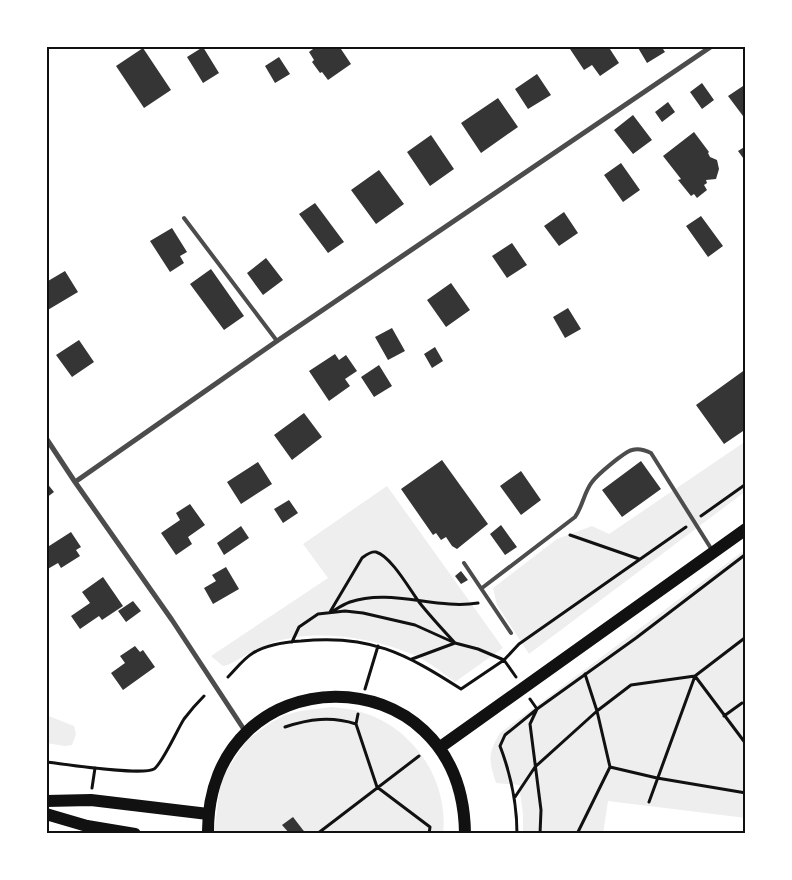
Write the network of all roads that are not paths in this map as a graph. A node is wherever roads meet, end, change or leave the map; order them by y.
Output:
1 (712, 46) edge
2 (184, 218) dead end
3 (277, 341) junction
4 (46, 438) edge
5 (75, 482) junction
6 (746, 529) edge
7 (714, 552) junction
8 (464, 563) dead end
9 (482, 588) junction
10 (511, 633) dead end
11 (246, 732) junction
12 (439, 748) junction
13 (46, 801) edge
14 (46, 814) edge
15 (208, 814) junction
16 (135, 834) edge
17 (208, 834) edge
18 (465, 834) edge

1 - 3 street
2 - 3 lane
3 - 5 street
4 - 5 street
5 - 11 street
6 - 7 main road
7 - 9 lane
7 - 12 main road
8 - 9 lane
9 - 10 lane
11 - 12 main road
11 - 15 main road
12 - 18 main road
13 - 15 main road
14 - 16 main road
15 - 17 main road

